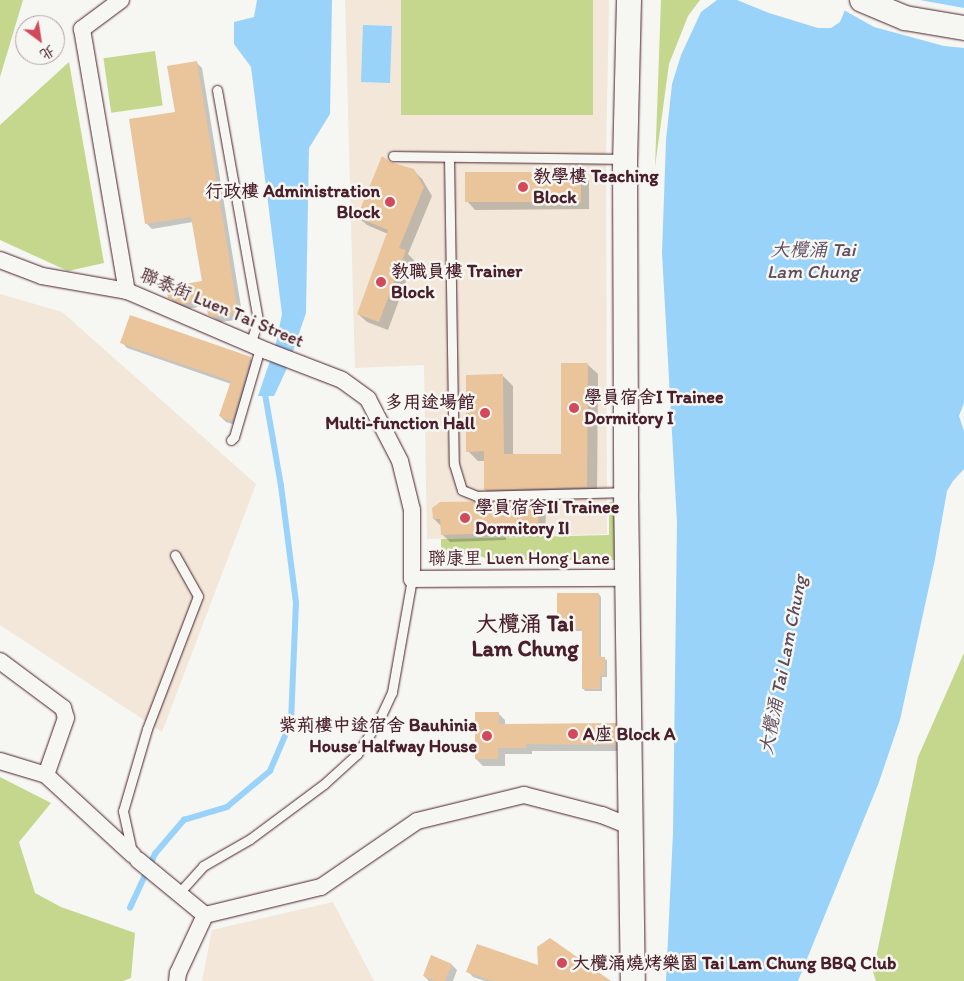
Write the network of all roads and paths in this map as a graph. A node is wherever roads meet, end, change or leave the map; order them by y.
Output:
1 (121, 0) edge
2 (629, 0) edge
3 (862, 0) edge
4 (964, 28) edge
5 (216, 90) dead end
6 (393, 156) dead end
7 (449, 157) junction
8 (626, 158) junction
9 (0, 260) edge
10 (127, 292) junction
11 (259, 347) junction
12 (231, 440) dead end
13 (626, 492) junction
14 (175, 555) dead end
15 (627, 578) junction
16 (412, 579) junction
17 (0, 661) edge
18 (0, 761) edge
19 (46, 775) junction
20 (631, 827) junction
21 (135, 858) junction
22 (178, 894) junction
23 (205, 915) junction
24 (177, 981) edge
25 (633, 981) edge

1 - 10 street, 聯泰街 Luen Tai Street
2 - 8 street
3 - 4 street
5 - 11 lane
6 - 7 lane
7 - 8 lane
7 - 13 lane
8 - 13 street
9 - 10 street
10 - 11 street, 聯泰街 Luen Tai Street
11 - 12 lane
11 - 16 street, 聯泰街 Luen Tai Street
13 - 15 street
14 - 21 lane
15 - 16 street, 聯康里 Luen Hong Lane
15 - 20 street
16 - 22 lane
17 - 19 street
18 - 19 street
19 - 21 street
20 - 23 street
20 - 25 street
21 - 22 street
22 - 23 street
23 - 24 street

